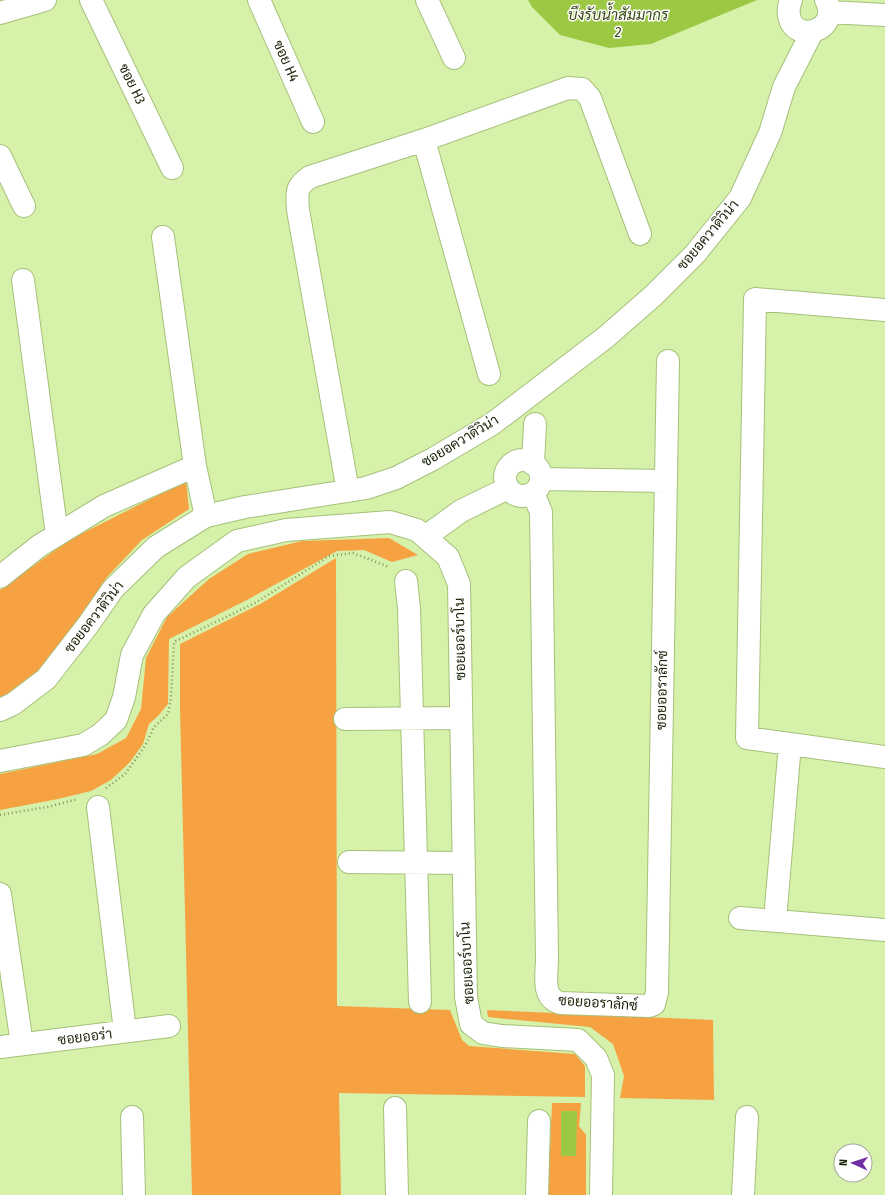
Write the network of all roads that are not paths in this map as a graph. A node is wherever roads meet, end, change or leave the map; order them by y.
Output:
1 (45, 0) edge
2 (91, 0) edge
3 (259, 0) edge
4 (426, 0) edge
5 (792, 0) edge
6 (828, 6) edge
7 (0, 13) edge
8 (885, 15) edge
9 (812, 32) junction
10 (454, 58) dead end
11 (313, 122) dead end
12 (424, 140) junction
13 (0, 156) edge
14 (172, 168) dead end
15 (24, 206) dead end
16 (640, 234) dead end
17 (164, 237) dead end
18 (23, 280) dead end
19 (885, 310) edge
20 (668, 361) dead end
21 (489, 374) dead end
22 (535, 424) dead end
23 (195, 466) junction
24 (536, 478) junction
25 (666, 482) junction
26 (508, 488) junction
27 (348, 491) junction
28 (206, 516) junction
29 (57, 535) junction
30 (425, 537) junction
31 (400, 574) road end
32 (0, 577) edge
33 (0, 710) edge
34 (412, 718) junction
35 (461, 718) junction
36 (345, 719) dead end
37 (790, 744) junction
38 (885, 757) edge
39 (0, 761) edge
40 (95, 798) road end
41 (349, 862) dead end
42 (416, 862) junction
43 (464, 863) junction
44 (0, 894) edge
45 (740, 918) dead end
46 (775, 920) junction
47 (885, 930) edge
48 (420, 1002) dead end
49 (169, 1026) dead end
50 (125, 1032) junction
51 (22, 1044) junction
52 (0, 1047) edge
53 (395, 1108) dead end
54 (132, 1117) dead end
55 (747, 1117) dead end
56 (539, 1121) dead end
57 (134, 1195) edge
58 (397, 1195) edge
59 (537, 1195) edge
60 (602, 1195) edge
61 (743, 1195) edge

1 - 7 street
2 - 14 street, ซอย H3
3 - 11 street, ซอย H4
4 - 10 street
5 - 9 street
6 - 8 street, ซอยอควาดิวิน่า
6 - 9 street, ซอยอควาดิวิน่า
9 - 27 street, ซอยอควาดิวิน่า
12 - 16 street
12 - 21 street
12 - 27 street
13 - 15 street
17 - 23 street
18 - 29 street
19 - 37 street
20 - 25 street, ซอยออราลักซ์
22 - 24 street, ซอยออราลักซ์
23 - 28 street
23 - 29 street
24 - 25 street
24 - 25 street, ซอยออราลักซ์
24 - 26 street
24 - 26 street
26 - 30 street
27 - 28 street, ซอยอควาดิวิน่า
28 - 33 street, ซอยอควาดิวิน่า
29 - 32 street
30 - 35 street, ซอยเออร์บาโน
30 - 39 street, ซอยเออร์บาโน
31 - 34 street
34 - 35 street
34 - 36 street
34 - 42 street
35 - 43 street, ซอยเออร์บาโน
37 - 38 street
37 - 46 street
40 - 50 street
41 - 42 street
42 - 43 street
42 - 48 street
43 - 60 street, ซอยเออร์บาโน
44 - 51 street
45 - 46 street
46 - 47 street
49 - 50 street, ซอยออร่า
50 - 51 street, ซอยออร่า
51 - 52 street, ซอยออร่า
53 - 58 street
54 - 57 street
55 - 61 street
56 - 59 street

